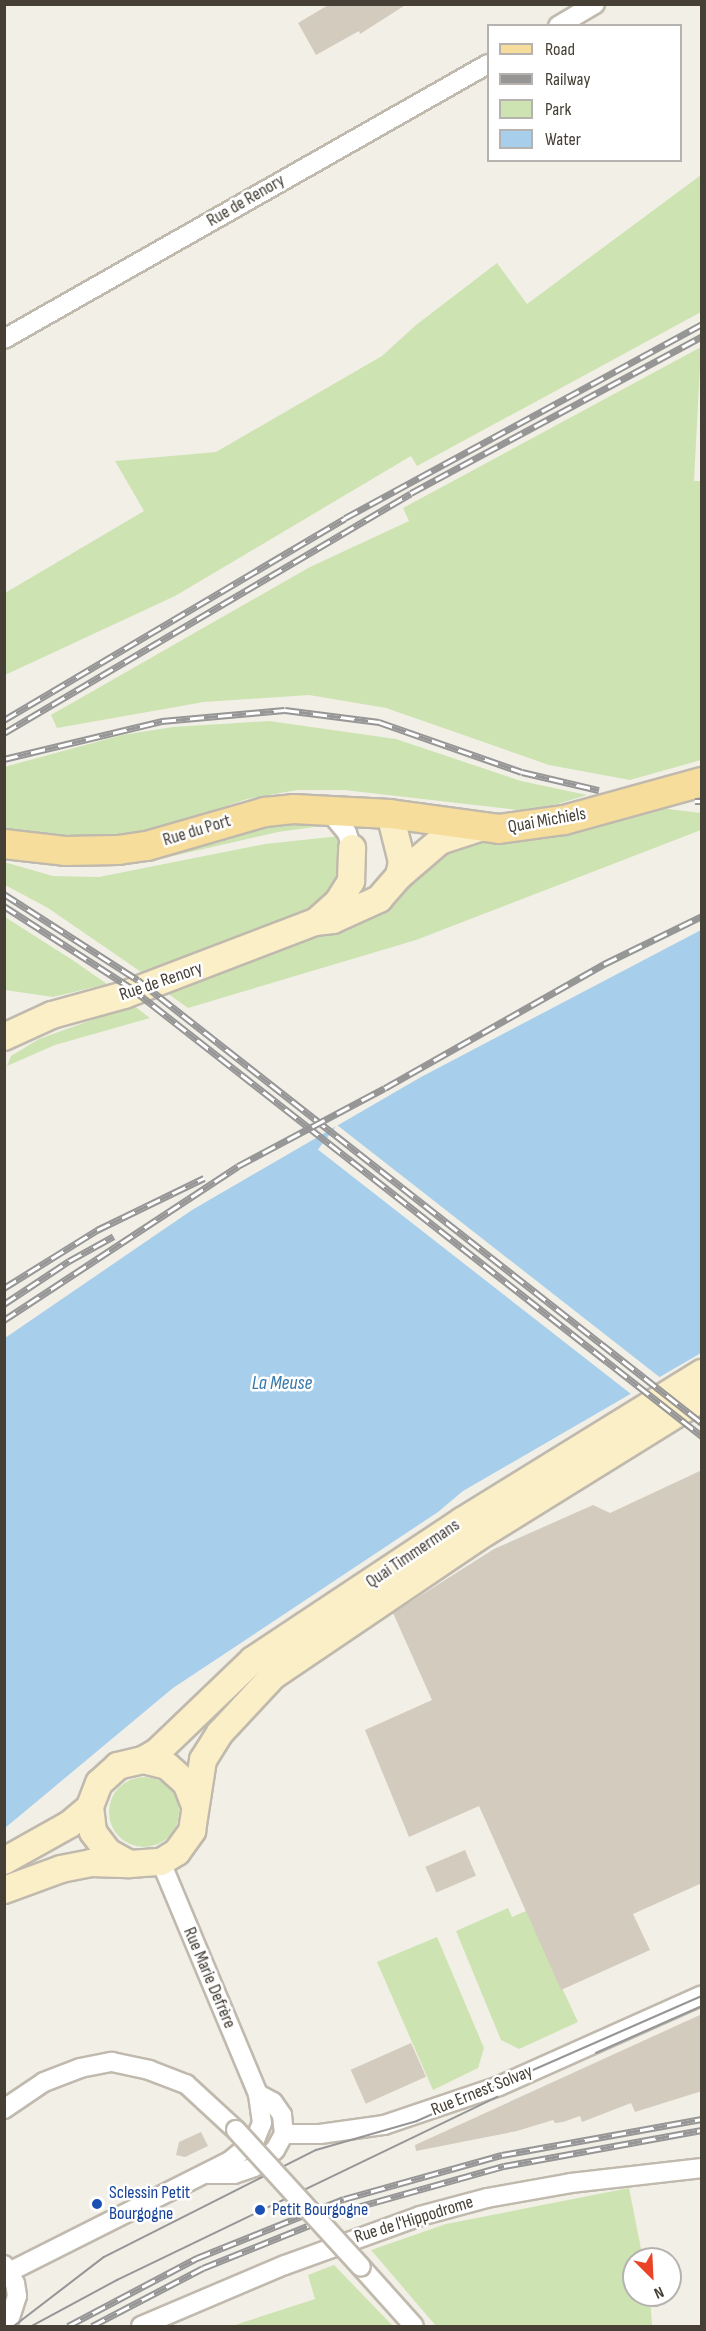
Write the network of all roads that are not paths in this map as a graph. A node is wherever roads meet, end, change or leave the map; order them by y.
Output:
1 (595, 4) edge
2 (561, 24) edge
3 (487, 65) edge
4 (4, 339) edge
5 (702, 783) edge
6 (327, 808) junction
7 (384, 814) junction
8 (476, 829) junction
9 (4, 844) edge
10 (352, 848) junction
11 (399, 876) junction
12 (315, 922) junction
13 (4, 1037) edge
14 (702, 1373) edge
15 (702, 1398) edge
16 (142, 1760) junction
17 (195, 1806) junction
18 (90, 1807) junction
19 (4, 1862) edge
20 (160, 1862) junction
21 (130, 1864) junction
22 (4, 1890) edge
23 (702, 1995) edge
24 (266, 2098) junction
25 (4, 2109) edge
26 (284, 2134) junction
27 (702, 2168) edge
28 (203, 2174) junction
29 (7, 2269) edge
30 (6, 2326) edge
31 (141, 2326) edge
32 (414, 2326) edge

1 - 2 street
3 - 4 street, Rue de Renory
5 - 8 main road, Quai Michiels
6 - 7 main road, Rue du Port
6 - 9 main road, Rue du Port
6 - 10 street
7 - 8 main road, Quai Michiels
7 - 10 street, Rue de Renory
7 - 11 main road
8 - 11 main road, Rue de Renory
10 - 12 main road, Rue de Renory
11 - 12 main road, Rue de Renory
12 - 13 main road, Rue de Renory
14 - 16 main road, Quai Timmermans
15 - 17 main road, Quai Timmermans
16 - 17 main road
16 - 18 main road
17 - 20 main road
18 - 19 main road
18 - 21 main road
20 - 21 main road
20 - 24 street, Rue Marie Defrère
21 - 22 main road
23 - 26 street, Rue Ernest Solvay
24 - 26 street
24 - 28 street, Rue Marie Defrère
25 - 32 street, bridge
26 - 28 street
27 - 31 street, Rue de l'Hippodrome
28 - 29 street
29 - 30 street

